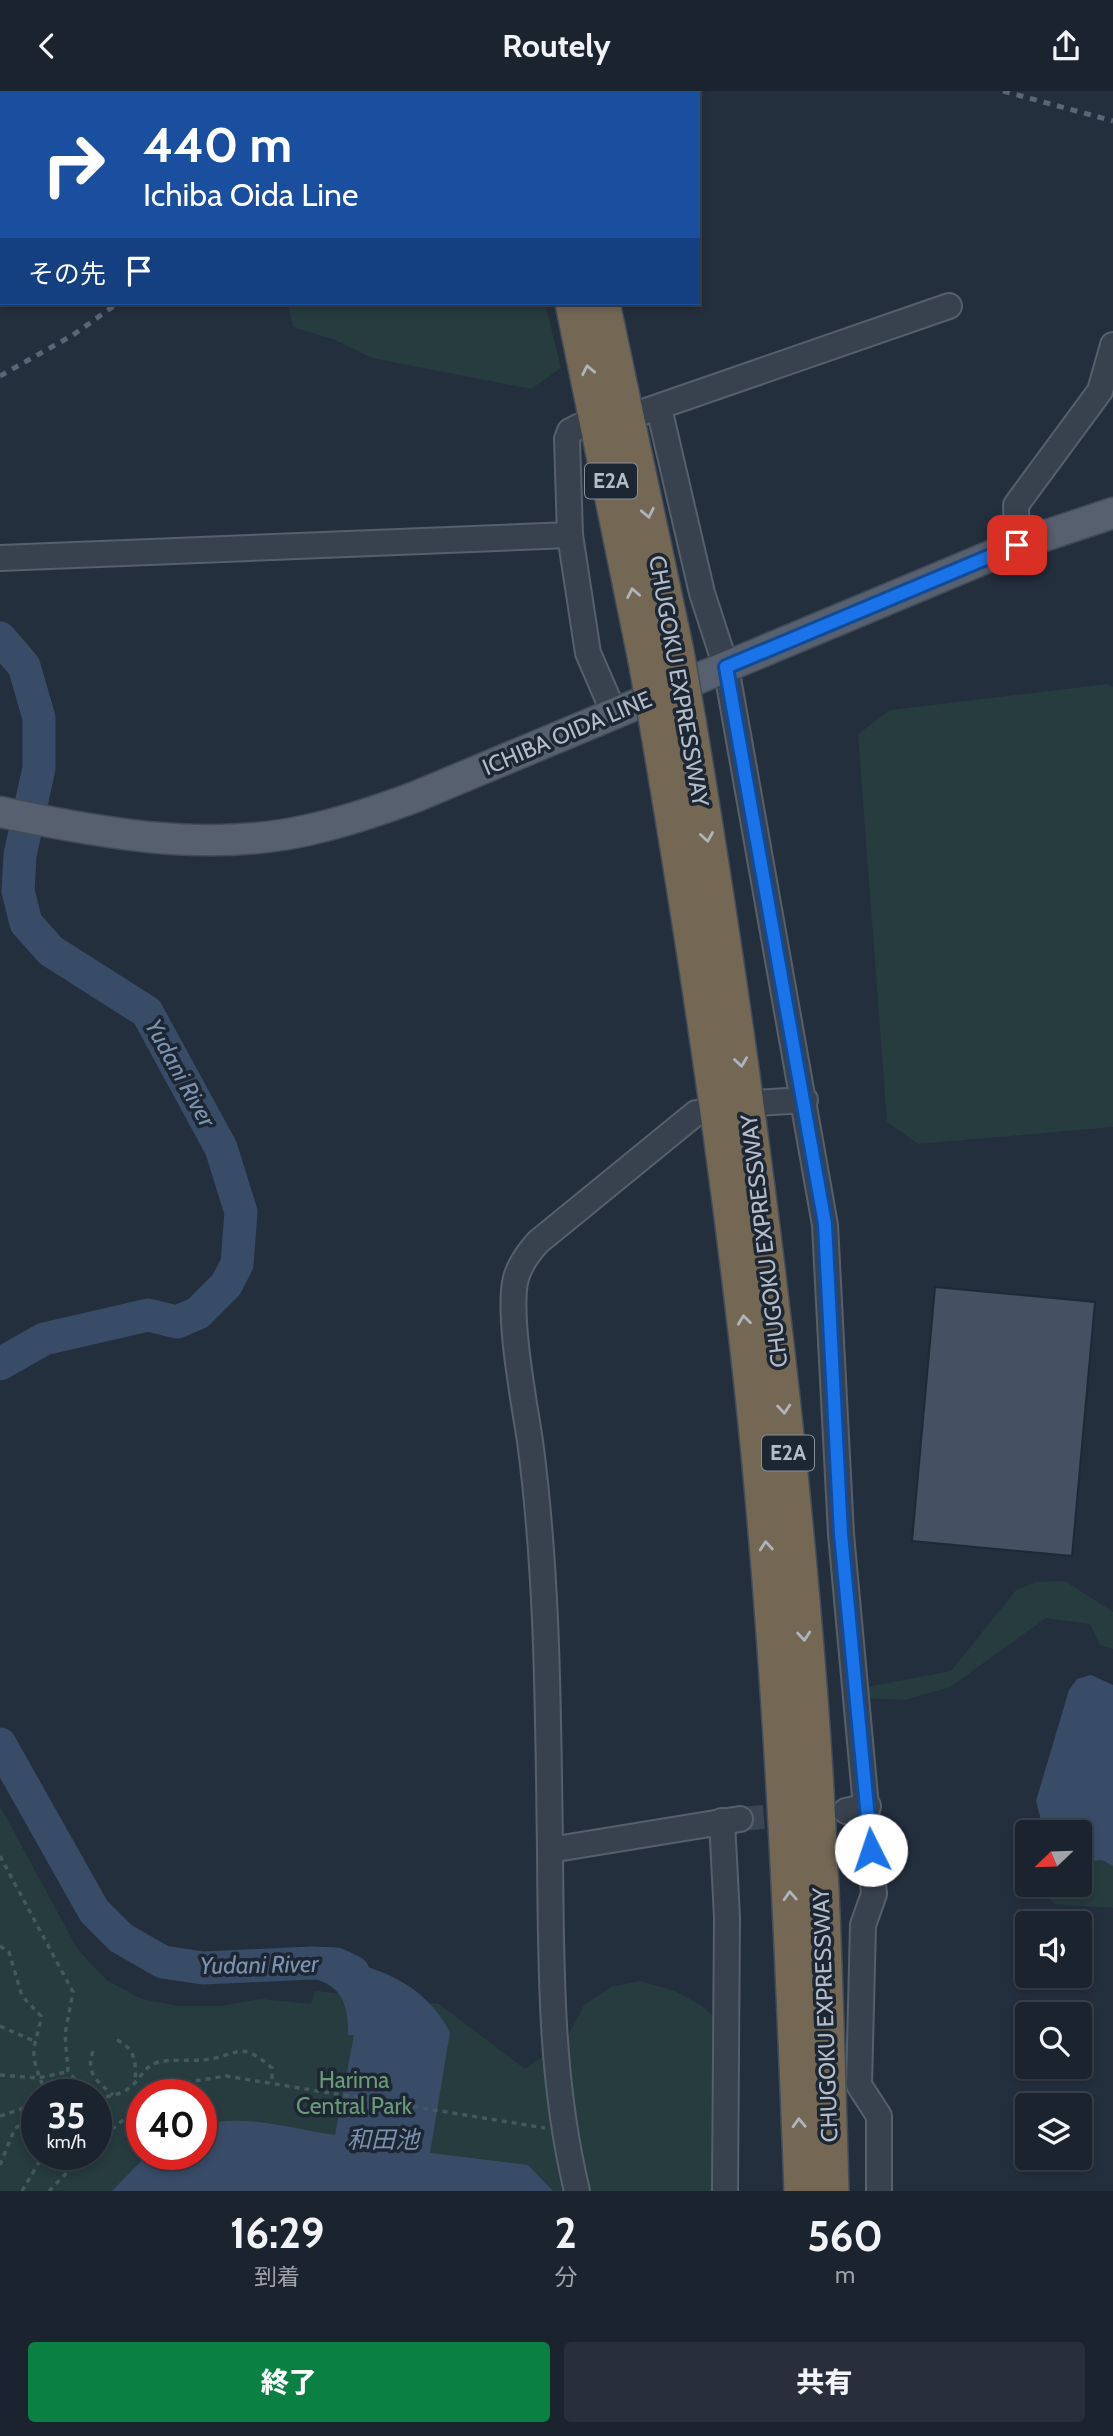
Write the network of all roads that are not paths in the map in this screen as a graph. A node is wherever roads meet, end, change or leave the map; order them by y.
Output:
1 (573, 305) edge
2 (602, 305) edge
3 (949, 306) dead end
4 (1113, 345) edge
5 (580, 426) dead end
6 (1113, 513) edge
7 (570, 535) junction
8 (1017, 545) junction
9 (0, 558) edge
10 (661, 656) junction
11 (726, 667) junction
12 (614, 712) junction
13 (673, 725) junction
14 (3, 812) edge
15 (805, 1100) junction
16 (756, 1103) dead end
17 (696, 1113) dead end
18 (550, 1850) junction
19 (577, 2191) edge
20 (725, 2191) edge
21 (802, 2191) edge
22 (831, 2191) edge
23 (880, 2191) edge

10 -> 1 highway, CHUGOKU EXPRESSWAY / E2A
2 -> 10 highway, CHUGOKU EXPRESSWAY / E2A
3 - 11 street
4 - 8 street
5 - 7 street
6 - 8 main road, ICHIBA OIDA LINE
7 - 9 street
7 - 12 street
8 - 11 main road, ICHIBA OIDA LINE
10 - 13 highway, CHUGOKU EXPRESSWAY / E2A, bridge
11 - 12 main road, ICHIBA OIDA LINE
11 - 15 street
12 - 14 main road, ICHIBA OIDA LINE
21 -> 13 highway, CHUGOKU EXPRESSWAY / E2A
13 -> 22 highway, CHUGOKU EXPRESSWAY / E2A
15 - 16 street
15 - 23 street
17 - 18 street
18 - 19 street
18 - 20 street

